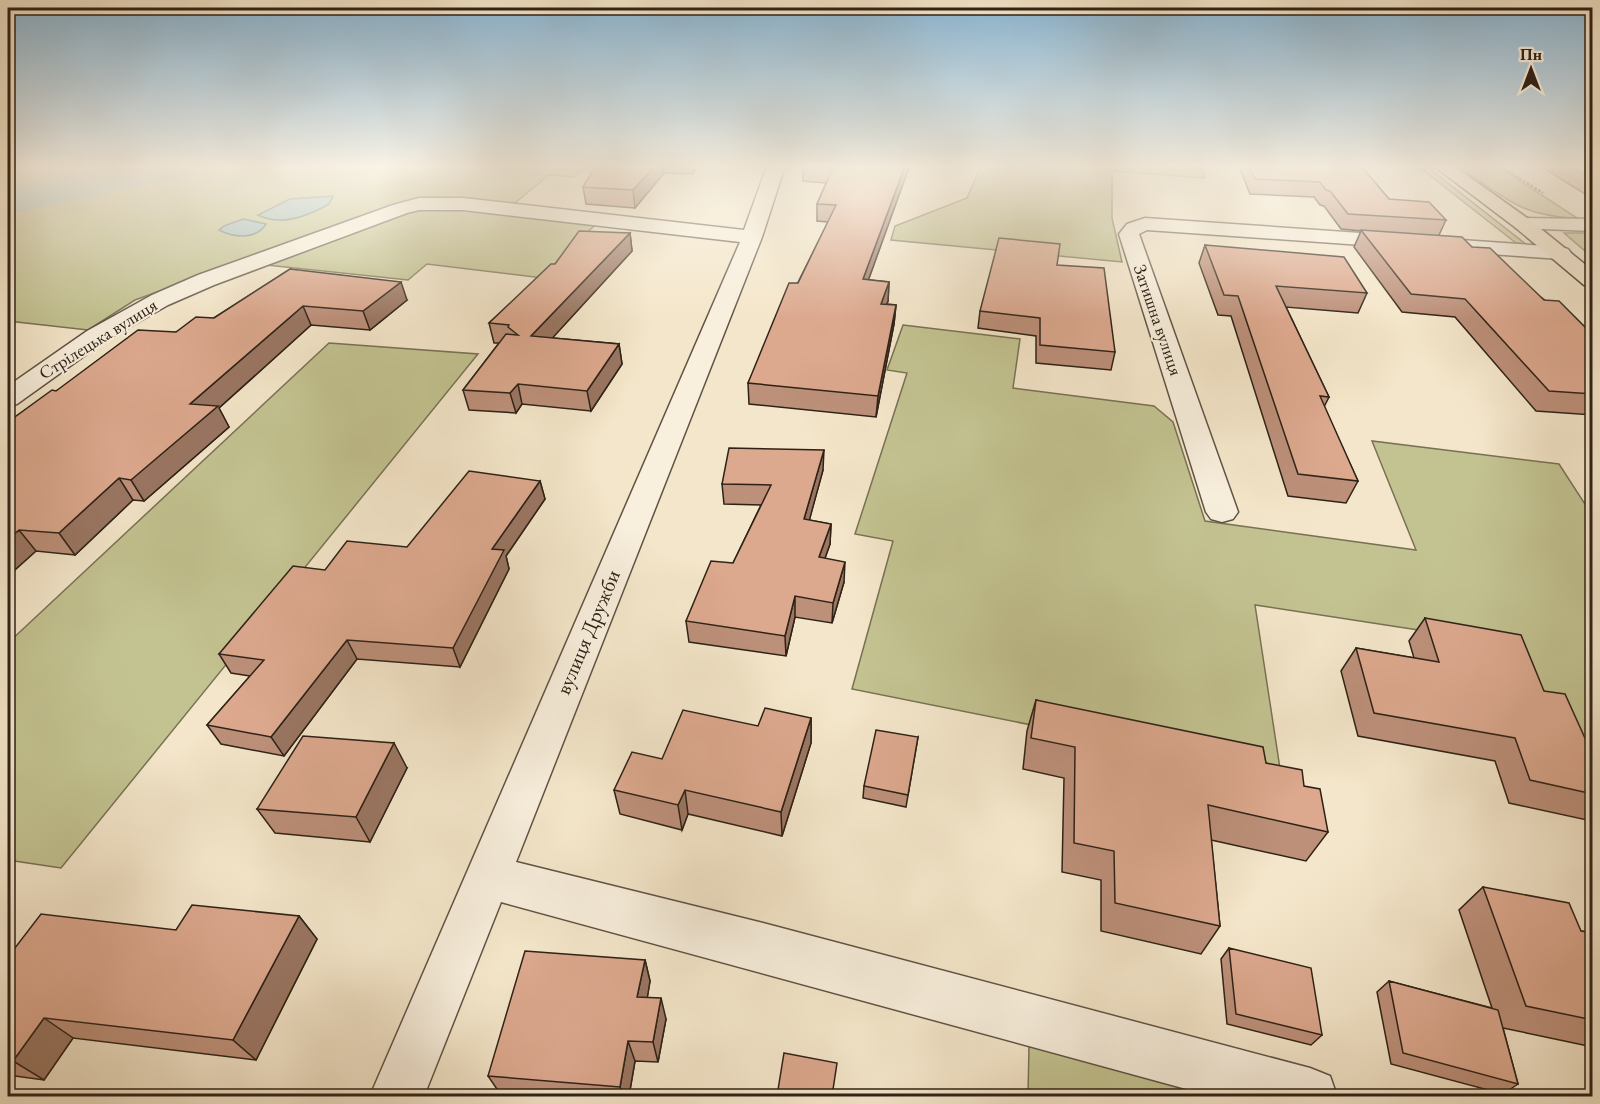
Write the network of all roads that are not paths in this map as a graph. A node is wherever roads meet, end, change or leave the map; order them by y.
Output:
1 (380, 218) edge
2 (581, 218) edge
3 (759, 218) edge
4 (1514, 218) edge
5 (1523, 224) junction
6 (1593, 225) edge
7 (752, 237) junction
8 (1561, 253) junction
9 (1593, 280) edge
10 (8, 398) edge
11 (1222, 512) dead end
12 (487, 877) junction
13 (397, 1096) edge
14 (1310, 1096) edge

1 - 10 street, Стрілецька вулиця
2 - 7 street, Стрілецька вулиця
3 - 7 street, вулиця Дружби
4 - 5 main road
5 - 6 street
5 - 8 main road
7 - 12 street, вулиця Дружби
8 - 9 main road
8 - 11 street, Затишна вулиця
12 - 13 street, вулиця Дружби
12 - 14 street

